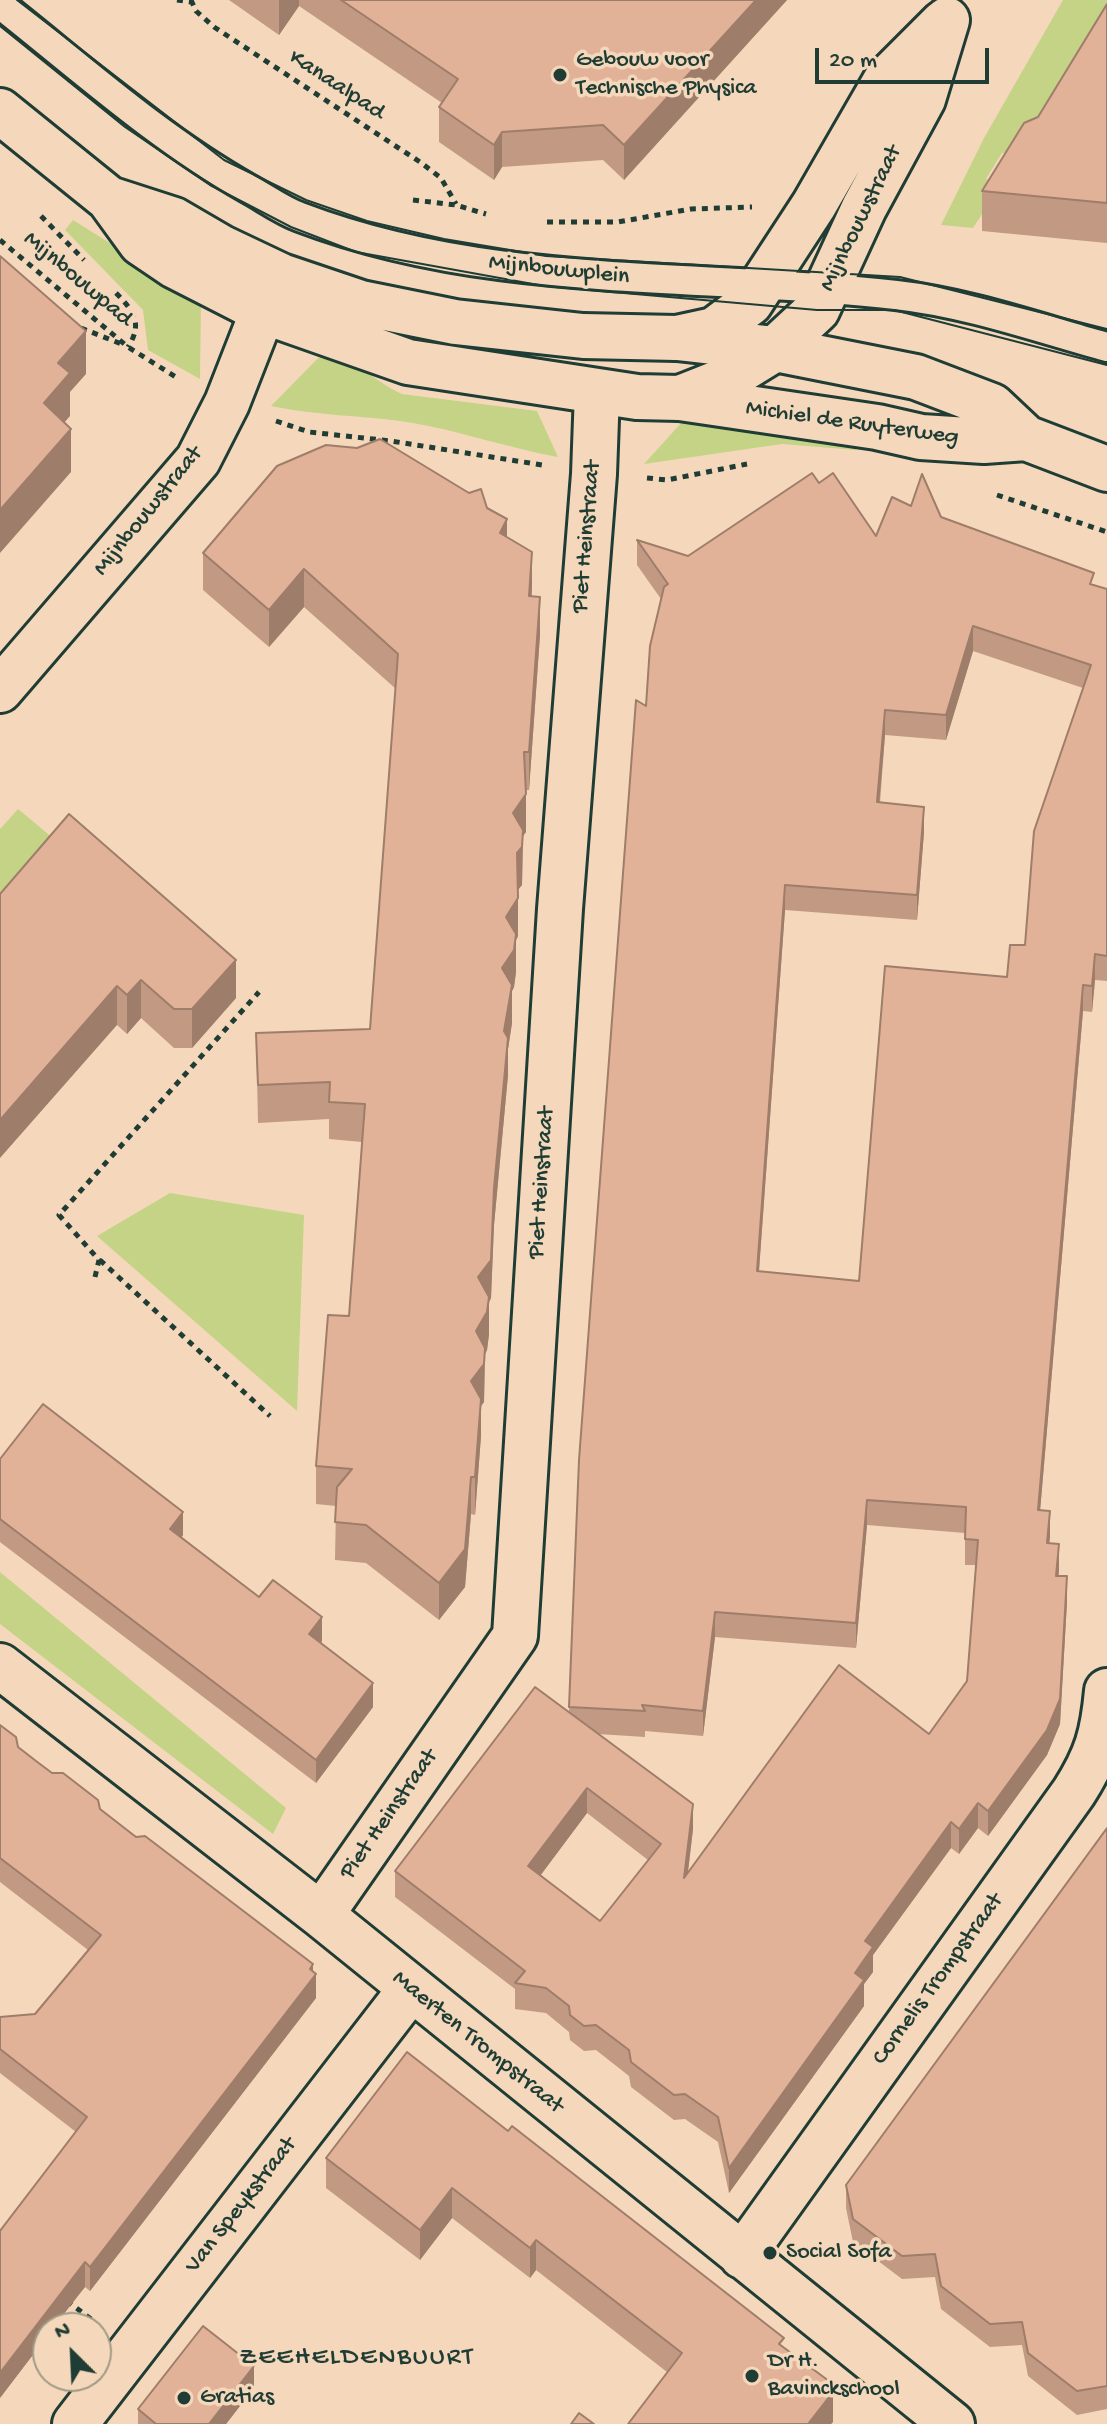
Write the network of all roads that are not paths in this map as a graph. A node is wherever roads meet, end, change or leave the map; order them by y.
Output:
1 (0, 4) edge
2 (954, 10) edge
3 (0, 111) edge
4 (764, 287) junction
5 (827, 291) junction
6 (272, 293) junction
7 (677, 338) junction
8 (1107, 347) edge
9 (775, 349) junction
10 (597, 392) junction
11 (680, 398) junction
12 (1026, 438) junction
13 (1107, 469) edge
14 (0, 690) edge
15 (0, 1666) edge
16 (1107, 1691) edge
17 (321, 1915) junction
18 (410, 1990) junction
19 (742, 2256) junction
20 (75, 2424) edge
21 (952, 2424) edge

1 - 4 lane, Mijnbouwplein
2 - 4 street, Mijnbouwstraat
2 - 5 street, Mijnbouwstraat
3 - 6 street
4 - 5 lane, Mijnbouwplein
4 - 7 street, Mijnbouwstraat
5 - 8 lane
5 - 9 street, Mijnbouwstraat
6 - 7 street
6 - 10 street
6 - 14 street, Mijnbouwstraat
7 - 9 street
9 - 11 street, Mijnbouwstraat
9 - 12 street, Michiel de Ruyterweg
10 - 11 street
10 - 17 street, Piet Heinstraat
11 - 12 street, Michiel de Ruyterweg
12 - 13 street, Michiel de Ruyterweg
15 - 17 street, Maerten Trompstraat
16 - 19 street, Cornelis Trompstraat
17 - 18 street, Maerten Trompstraat
18 - 19 street, Maerten Trompstraat
18 - 20 street, Van Speykstraat
19 - 21 street, Maerten Trompstraat

